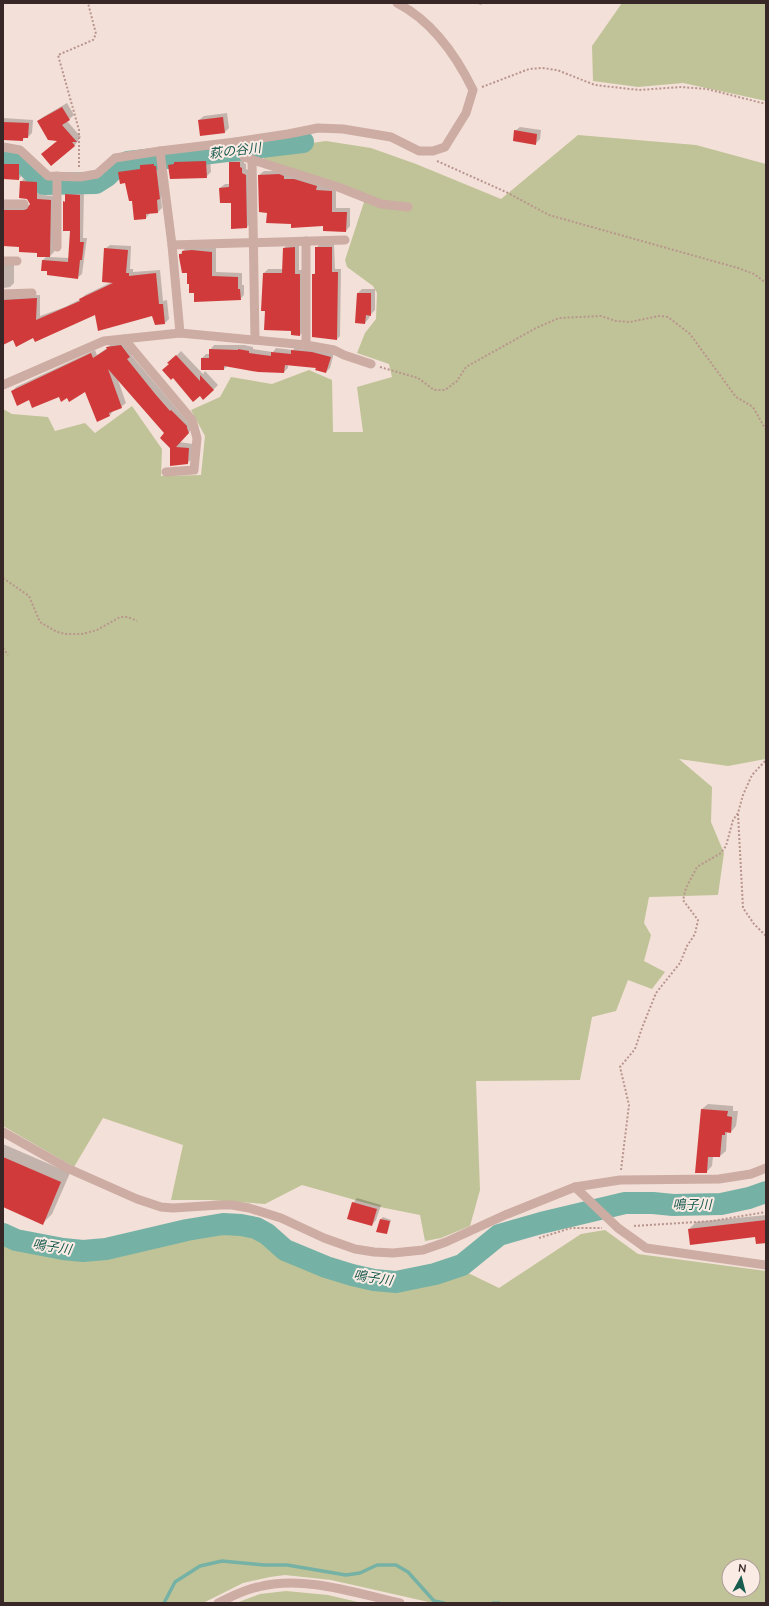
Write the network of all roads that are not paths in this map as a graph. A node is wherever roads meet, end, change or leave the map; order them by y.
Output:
1 (397, 3) edge
2 (238, 147) junction
3 (3, 148) edge
4 (160, 150) junction
5 (252, 160) junction
6 (57, 182) junction
7 (3, 204) edge
8 (24, 204) dead end
9 (408, 207) dead end
10 (345, 240) dead end
11 (254, 241) junction
12 (306, 241) junction
13 (172, 245) junction
14 (57, 247) dead end
15 (3, 261) edge
16 (17, 261) dead end
17 (32, 293) dead end
18 (3, 294) edge
19 (180, 334) junction
20 (124, 339) junction
21 (255, 340) junction
22 (306, 345) junction
23 (371, 364) road end
24 (3, 385) edge
25 (166, 472) dead end
26 (3, 1132) edge
27 (766, 1168) edge
28 (575, 1187) junction
29 (766, 1265) edge
30 (218, 1603) edge
31 (400, 1603) edge

1 - 2 street
2 - 4 street
2 - 5 street
3 - 6 street
4 - 6 street
4 - 13 street
5 - 9 street
5 - 11 street
6 - 14 street
7 - 8 street
10 - 12 street
11 - 12 street
11 - 13 street
11 - 21 street
12 - 22 street
13 - 19 street
15 - 16 street
17 - 18 street
19 - 20 street
19 - 21 street
20 - 24 street
20 - 25 street
21 - 22 street
22 - 23 street
26 - 28 street
27 - 28 street
28 - 29 street
30 - 31 street

